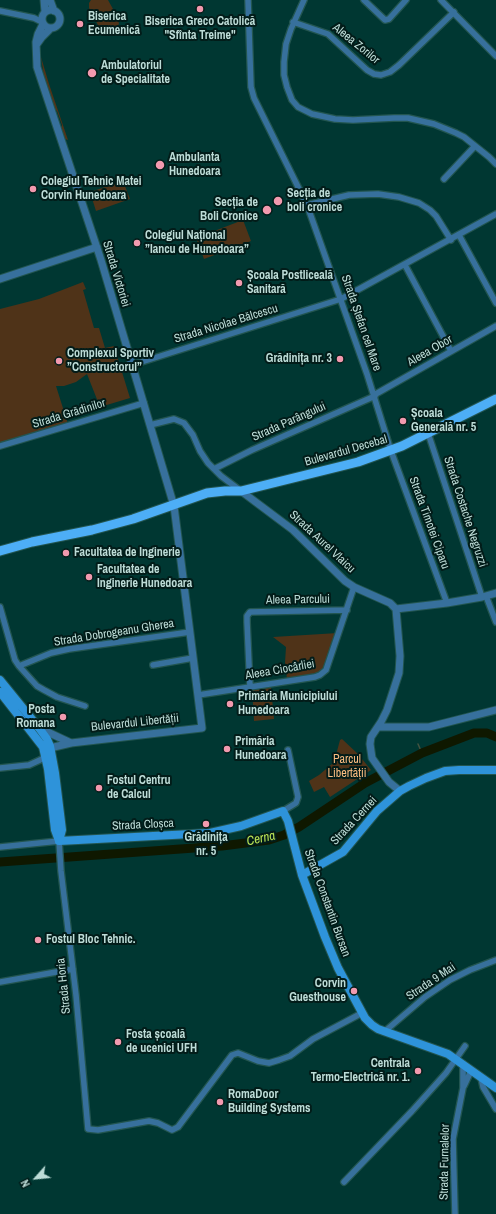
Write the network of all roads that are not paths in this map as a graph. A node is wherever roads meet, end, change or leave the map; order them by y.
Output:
1 (44, 0) edge
2 (50, 0) edge
3 (248, 0) edge
4 (304, 0) edge
5 (364, 0) edge
6 (406, 0) edge
7 (441, 0) edge
8 (0, 11) edge
9 (54, 11) junction
10 (454, 12) junction
11 (43, 18) junction
12 (293, 22) junction
13 (50, 29) junction
14 (36, 50) junction
15 (496, 56) edge
16 (475, 146) junction
17 (496, 164) edge
18 (444, 179) dead end
19 (307, 205) junction
20 (496, 214) edge
21 (459, 235) junction
22 (451, 240) junction
23 (97, 247) junction
24 (405, 265) junction
25 (0, 279) edge
26 (342, 299) junction
27 (496, 303) edge
28 (496, 326) edge
29 (451, 351) junction
30 (132, 365) junction
31 (374, 396) junction
32 (496, 400) edge
33 (144, 403) junction
34 (150, 425) junction
35 (428, 433) junction
36 (0, 446) edge
37 (391, 451) junction
38 (214, 469) junction
39 (241, 491) junction
40 (174, 506) junction
41 (0, 551) edge
42 (354, 587) junction
43 (496, 593) edge
44 (484, 597) junction
45 (447, 603) junction
46 (0, 607) edge
47 (396, 609) junction
48 (347, 610) junction
49 (496, 622) edge
50 (190, 632) junction
51 (193, 658) junction
52 (152, 665) dead end
53 (19, 666) junction
54 (0, 680) edge
55 (250, 687) junction
56 (198, 696) junction
57 (1, 697) edge
58 (85, 706) dead end
59 (496, 710) edge
60 (379, 727) junction
61 (38, 728) junction
62 (202, 728) joint
63 (71, 743) junction
64 (288, 750) dead end
65 (48, 753) junction
66 (0, 768) edge
67 (496, 770) edge
68 (400, 791) junction
69 (283, 811) junction
70 (59, 845) junction
71 (0, 847) edge
72 (302, 875) junction
73 (496, 960) edge
74 (73, 969) junction
75 (0, 982) edge
76 (362, 1013) junction
77 (384, 1032) junction
78 (465, 1046) dead end
79 (459, 1062) junction
80 (471, 1071) junction
81 (481, 1078) junction
82 (463, 1088) junction
83 (496, 1088) edge
84 (496, 1109) edge
85 (344, 1182) dead end
86 (455, 1214) edge

1 - 11 street, Strada Victoriei
2 - 9 street
3 - 19 street, Strada Ștefan cel Mare
4 - 12 street
5 - 6 street
7 - 10 street
8 - 11 street
9 - 11 street
9 - 13 street
10 - 12 street, Aleea Zorilor
10 - 15 street
11 - 13 street
11 - 14 street, Strada Victoriei
12 - 16 street
13 - 14 street
14 - 23 street, Strada Victoriei
16 - 17 street
16 - 18 street
19 - 22 street
19 - 26 street, Strada Ștefan cel Mare
20 - 21 street, Strada Nicolae Bălcescu
21 - 22 street, Strada Nicolae Bălcescu
21 - 27 street
22 - 24 street, Strada Nicolae Bălcescu
23 - 25 street
23 - 30 street, Strada Victoriei
24 - 26 street, Strada Nicolae Bălcescu
24 - 29 street
26 - 30 street, Strada Nicolae Bălcescu
26 - 31 street, Strada Ștefan cel Mare
28 - 29 street, Aleea Obor
29 - 31 street, Aleea Obor
30 - 33 street, Strada Victoriei
31 - 37 street, Strada Ștefan cel Mare
31 - 38 street, Strada Parângului
32 - 35 main road, Bulevardul Decebal
33 - 34 street, Strada Victoriei
33 - 36 street, Strada Grădinilor
34 - 38 street
34 - 40 street, Strada Victoriei
35 - 37 main road, Bulevardul Decebal
35 - 44 street, Strada Costache Negruzzi
37 - 39 main road, Bulevardul Decebal
37 - 45 street, Strada Timotei Ciparu
38 - 39 street
39 - 40 main road
39 - 42 street, Strada Aurel Vlaicu
40 - 41 main road
40 - 50 street, Strada Victoriei
42 - 47 street, Strada Aurel Vlaicu
42 - 48 street, Aleea Ciocârliei
43 - 44 street
44 - 45 street
44 - 49 street, Strada Costache Negruzzi
45 - 47 street
46 - 53 street
47 - 60 street
48 - 55 street, Aleea Ciocârliei
48 - 55 street, Aleea Parcului
50 - 51 street, Strada Victoriei
50 - 53 street, Strada Dobrogeanu Gherea
51 - 52 street
51 - 56 street, Strada Victoriei
53 - 58 street
54 - 61 main road
55 - 56 street, Aleea Ciocârliei
56 - 62 street, Strada Victoriei
57 - 65 main road
59 - 60 street
60 - 68 street
61 - 63 street
61 - 65 main road
62 - 63 street, Bulevardul Libertății
63 - 65 street, Bulevardul Libertății
64 - 69 street
65 - 66 street
65 - 70 main road
67 - 68 main road, Strada Cernei
68 - 72 main road, Strada Cernei
69 - 70 main road, Strada Cloșca
69 - 72 main road, Strada Constantin Bursan
70 - 71 street, Strada Cloșca
70 - 74 street, Strada Horia
72 - 76 main road, Strada Constantin Bursan
73 - 77 street, Strada 9 Mai
74 - 75 street
74 - 76 street, Strada Horia
76 - 77 main road, Strada Constantin Bursan
77 - 79 main road, Strada Constantin Bursan
78 - 79 street
79 - 80 main road, Strada Constantin Bursan
79 - 82 street, Strada Furnalelor
79 - 85 street
80 - 81 main road, Strada Constantin Bursan
80 - 82 street, Strada Furnalelor
81 - 83 main road, Strada Constantin Bursan
81 - 84 street
82 - 86 street, Strada Furnalelor

